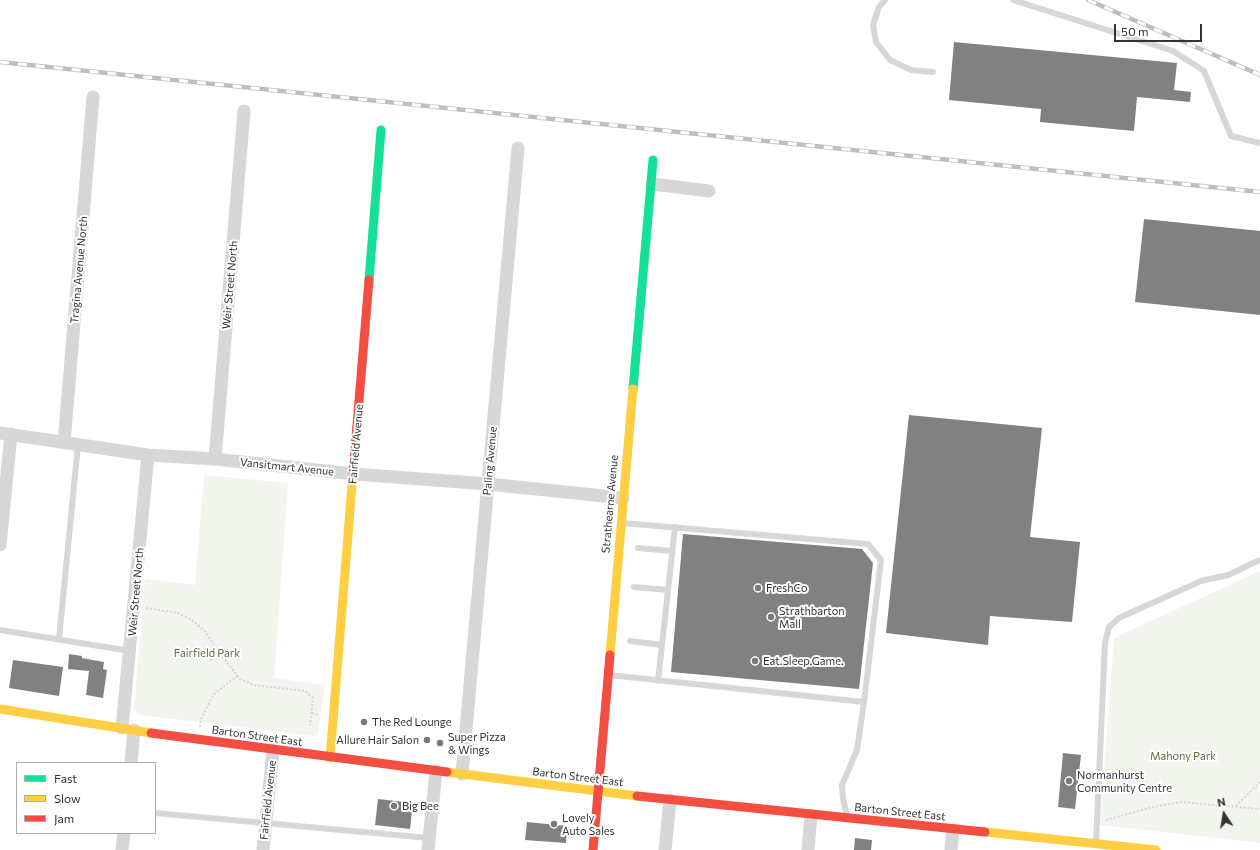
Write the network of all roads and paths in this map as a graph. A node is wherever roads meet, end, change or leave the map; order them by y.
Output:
1 (885, 0) edge
2 (1013, 0) edge
3 (933, 72) dead end
4 (94, 98) dead end
5 (244, 111) dead end
6 (381, 130) dead end
7 (1260, 143) edge
8 (518, 148) dead end
9 (653, 160) dead end
10 (652, 184) junction
11 (709, 190) dead end
12 (5, 433) edge
13 (64, 443) junction
14 (78, 445) junction
15 (148, 455) junction
16 (215, 459) junction
17 (354, 474) junction
18 (488, 484) junction
19 (623, 498) junction
20 (621, 523) junction
21 (675, 528) junction
22 (0, 545) edge
23 (638, 548) dead end
24 (672, 551) junction
25 (1260, 560) edge
26 (634, 587) dead end
27 (668, 590) junction
28 (134, 607) junction
29 (0, 630) edge
30 (59, 639) junction
31 (630, 642) dead end
32 (662, 645) junction
33 (130, 651) junction
34 (220, 654) junction
35 (210, 661) dead end
36 (608, 675) junction
37 (238, 676) junction
38 (658, 681) junction
39 (864, 702) junction
40 (0, 709) edge
41 (310, 725) dead end
42 (128, 729) junction
43 (198, 740) junction
44 (273, 750) junction
45 (330, 758) junction
46 (131, 762) edge
47 (436, 771) junction
48 (462, 774) junction
49 (1260, 782) edge
50 (598, 792) junction
51 (670, 800) junction
52 (1236, 806) junction
53 (1260, 809) edge
54 (156, 813) edge
55 (811, 815) junction
56 (847, 819) junction
57 (1102, 821) dead end
58 (266, 823) junction
59 (953, 830) junction
60 (124, 834) edge
61 (428, 844) edge
62 (1095, 847) edge
63 (122, 850) edge
64 (263, 850) edge
65 (593, 850) edge
66 (665, 850) edge
67 (808, 850) edge
68 (951, 850) edge
69 (1156, 850) edge

1 - 3 lane
2 - 7 lane
4 - 13 street, Tragina Avenue North
5 - 16 street, Weir Street North
6 - 17 street, Fairfield Avenue
8 - 18 street, Paling Avenue
9 - 10 street, Strathearne Avenue
10 - 11 street
10 - 19 street, Strathearne Avenue
12 - 13 street, Vansitmart Avenue
12 - 22 street
13 - 14 street, Vansitmart Avenue
14 - 15 street, Vansitmart Avenue
14 - 30 lane
15 - 16 street, Vansitmart Avenue
15 - 28 street, Weir Street North
16 - 17 street, Vansitmart Avenue
17 - 18 street, Vansitmart Avenue
17 - 45 street, Fairfield Avenue
18 - 19 street, Vansitmart Avenue
18 - 48 street, Paling Avenue
19 - 20 street, Strathearne Avenue
20 - 21 lane
20 - 36 street, Strathearne Avenue
21 - 24 lane
21 - 39 lane
23 - 24 lane
24 - 27 lane
25 - 62 lane
26 - 27 lane
27 - 32 lane
28 - 33 street, Weir Street North
28 - 34 path
29 - 30 lane
30 - 33 lane
31 - 32 lane
32 - 38 lane
33 - 42 street, Weir Street North
34 - 35 path
34 - 37 path
36 - 38 lane
36 - 50 street, Strathearne Avenue
37 - 41 path
37 - 43 path
38 - 39 lane
39 - 56 lane
40 - 42 street, Barton Street East
42 - 43 street, Barton Street East
42 - 46 street, Weir Street North
43 - 44 street, Barton Street East
44 - 45 street, Barton Street East
44 - 58 street, Fairfield Avenue
45 - 47 street, Barton Street East
47 - 48 street, Barton Street East
47 - 61 street
48 - 50 street, Barton Street East
49 - 52 path
50 - 51 street, Barton Street East
50 - 65 street, Strathearne Avenue
51 - 55 street, Barton Street East
51 - 66 street
52 - 53 path
52 - 57 path
54 - 58 lane
55 - 56 street, Barton Street East
55 - 67 street
56 - 59 street, Barton Street East
58 - 61 lane
58 - 64 street, Fairfield Avenue
59 - 62 street, Barton Street East
59 - 68 street
60 - 63 street
62 - 69 street, Barton Street East

